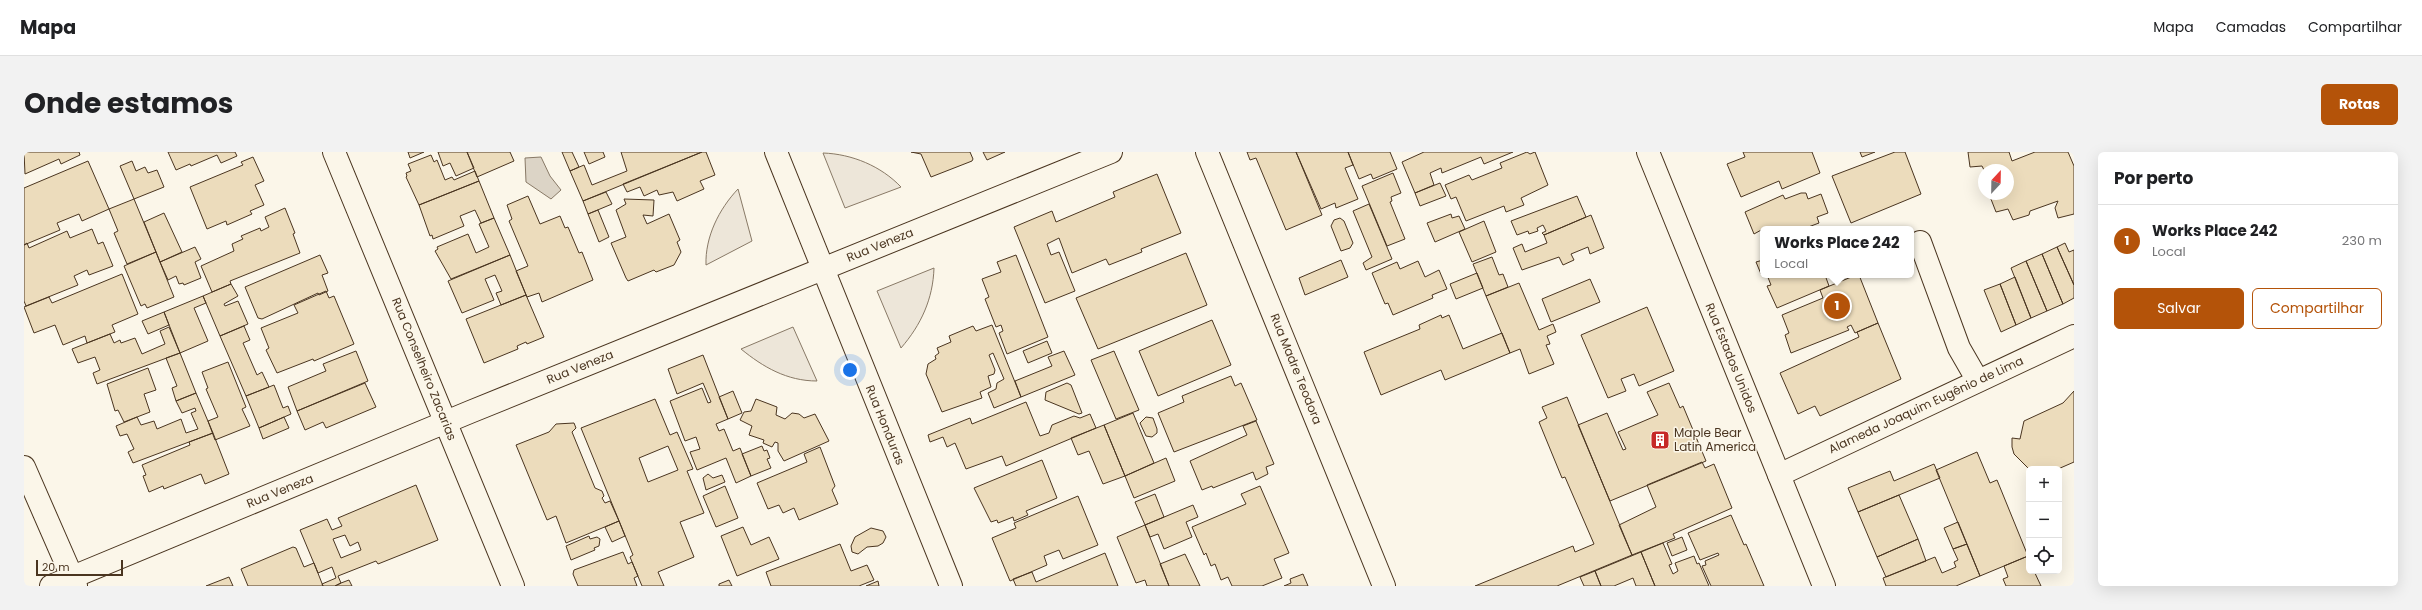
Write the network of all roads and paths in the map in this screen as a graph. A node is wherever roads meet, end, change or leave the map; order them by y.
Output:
1 (334, 152) edge
2 (776, 152) edge
3 (1110, 152) edge
4 (1207, 152) edge
5 (1648, 152) edge
6 (1920, 242) dead end
7 (823, 269) junction
8 (2074, 336) edge
9 (1978, 381) junction
10 (446, 422) junction
11 (24, 467) edge
12 (1779, 475) junction
13 (74, 582) edge
14 (51, 586) edge
15 (513, 586) edge
16 (951, 586) edge
17 (1384, 586) edge
18 (1824, 586) edge

1 - 10 street, Rua Conselheiro Zacarias
2 - 7 street, Rua Honduras
3 - 7 street, Rua Veneza
4 - 17 street, Rua Madre Teodora
5 - 12 street, Rua Estados Unidos
6 - 9 street
7 - 10 street, Rua Veneza
7 - 16 street, Rua Honduras
8 - 9 street, Alameda Joaquim Eugênio de Lima
9 - 12 street, Alameda Joaquim Eugênio de Lima
10 - 13 street, Rua Veneza
10 - 15 street, Rua Conselheiro Zacarias
11 - 13 street
12 - 18 street, Rua Estados Unidos
13 - 14 street, Rua Veneza

